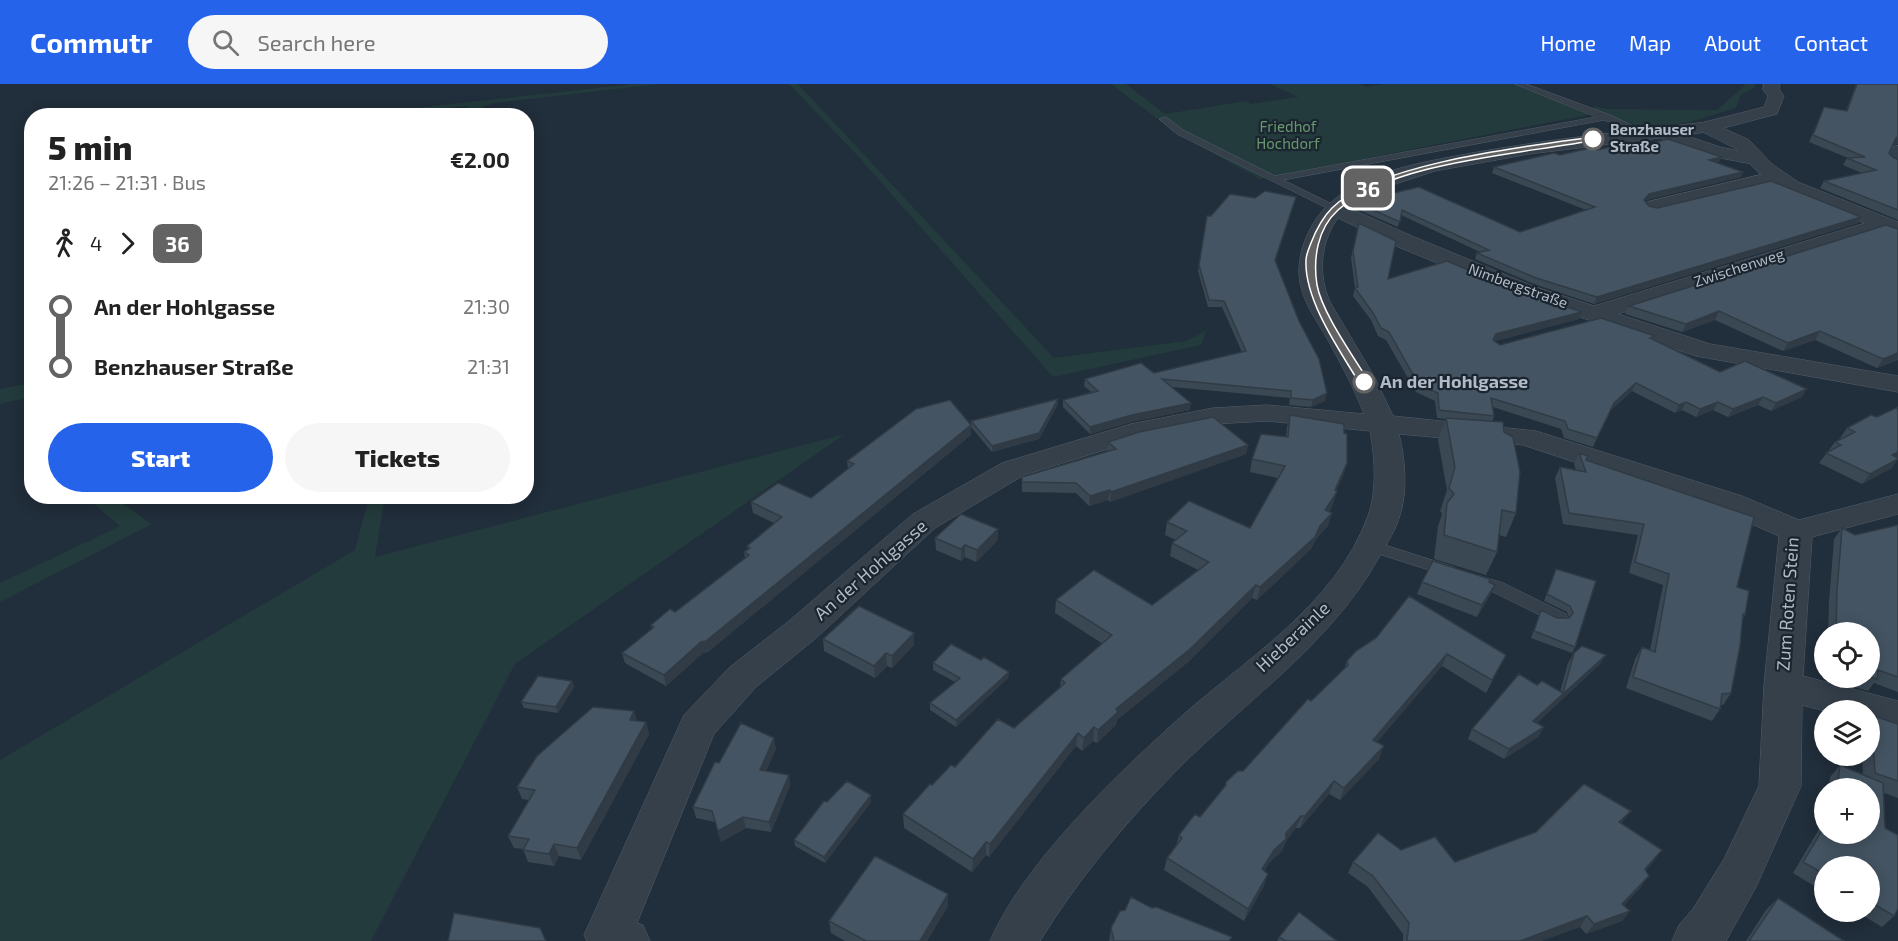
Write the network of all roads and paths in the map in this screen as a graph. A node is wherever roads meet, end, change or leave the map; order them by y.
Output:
1 (1519, 84) edge
2 (1772, 87) edge
3 (1606, 117) junction
4 (1163, 119) dead end
5 (1707, 127) junction
6 (1653, 133) junction
7 (1898, 151) edge
8 (1757, 160) junction
9 (1898, 160) edge
10 (1776, 177) junction
11 (1272, 179) junction
12 (1654, 206) edge
13 (1335, 209) junction
14 (1890, 227) edge
15 (1597, 318) junction
16 (1898, 384) edge
17 (1382, 422) junction
18 (1898, 504) edge
19 (1796, 531) junction
20 (1369, 545) junction
21 (1560, 618) edge
22 (1783, 685) junction
23 (1898, 716) edge
24 (626, 941) edge
25 (1014, 941) edge
26 (1696, 941) edge

1 - 3 lane
2 - 5 street, Hieberainle
3 - 6 lane
3 - 11 lane
4 - 11 lane, Nimbergstraße
5 - 6 street, Hieberainle
5 - 8 street
6 - 8 street
6 - 13 street, Hieberainle
7 - 9 street
8 - 10 street
10 - 12 street
10 - 14 street
11 - 13 lane, Nimbergstraße
13 - 15 street, Nimbergstraße
13 - 17 street, Hieberainle
14 - 15 street, Zwischenweg
15 - 16 street, Nimbergstraße
17 - 19 street, Zum Roten Stein
17 - 20 street, Hieberainle
17 - 24 street, An der Hohlgasse
18 - 19 street
19 - 22 street, Zum Roten Stein
20 - 21 lane
20 - 25 street, Hieberainle
22 - 23 street
22 - 26 street, Zum Roten Stein

